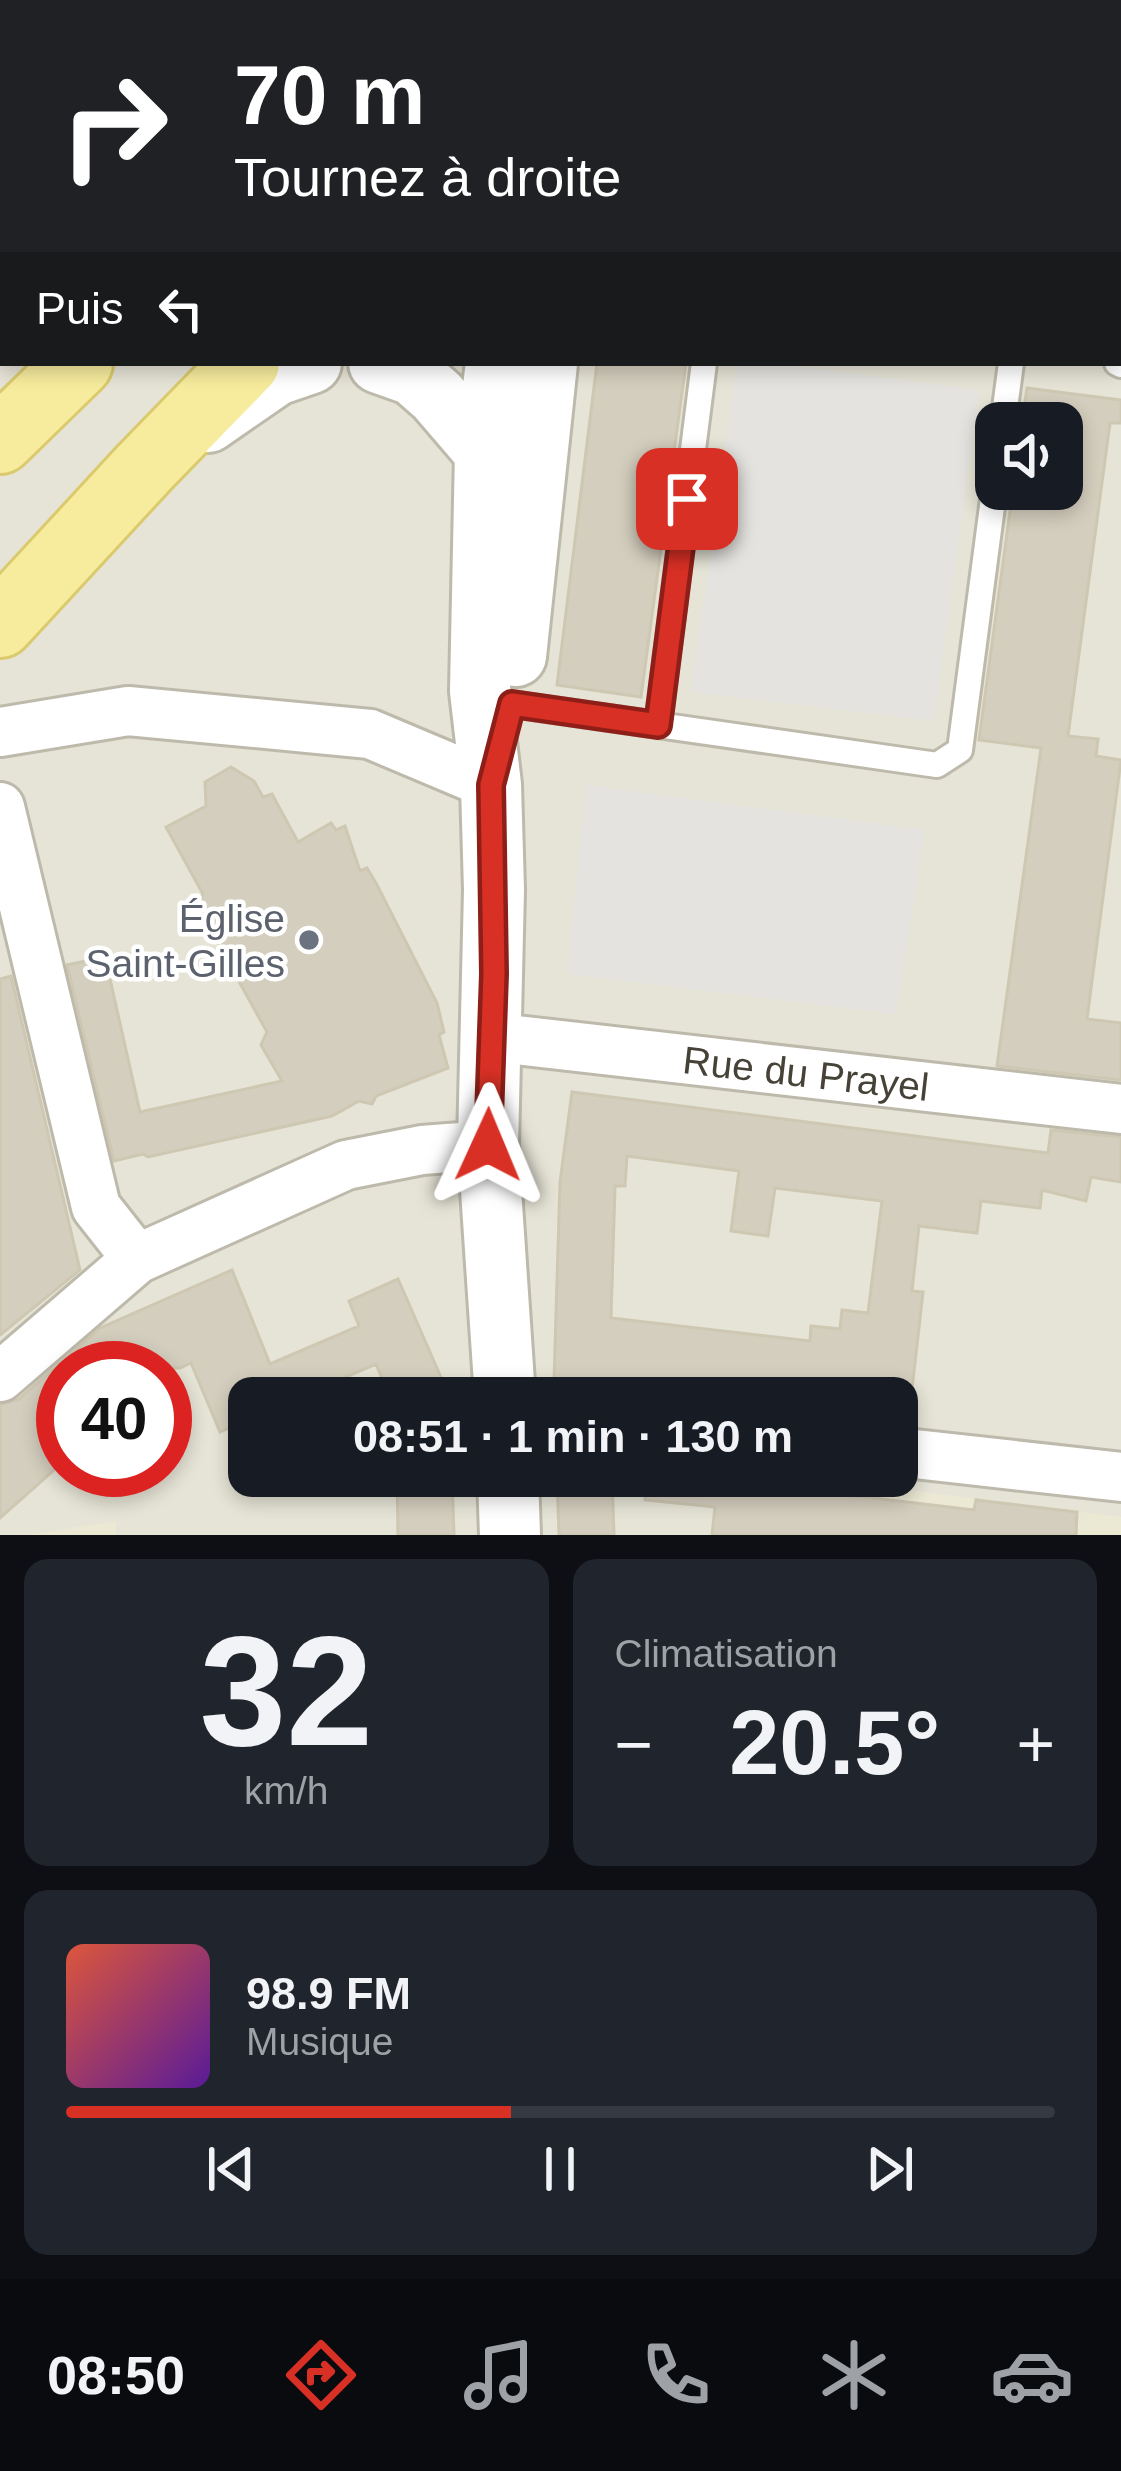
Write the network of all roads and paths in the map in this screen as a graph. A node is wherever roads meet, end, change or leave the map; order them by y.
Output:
1 (76, 366) edge
2 (243, 366) edge
3 (302, 366) edge
4 (387, 366) edge
5 (496, 366) edge
6 (547, 366) edge
7 (704, 366) edge
8 (1011, 366) edge
9 (1006, 402) edge
10 (0, 440) edge
11 (485, 452) junction
12 (144, 468) junction
13 (992, 510) edge
14 (0, 624) edge
15 (512, 704) junction
16 (658, 725) junction
17 (0, 732) edge
18 (491, 785) junction
19 (0, 807) edge
20 (490, 1037) junction
21 (1121, 1109) edge
22 (488, 1145) junction
23 (137, 1259) junction
24 (0, 1377) edge
25 (504, 1377) edge
26 (918, 1454) edge
27 (1121, 1477) edge
28 (508, 1497) edge
29 (509, 1535) edge

1 - 10 main road
2 - 12 main road
3 - 12 street
4 - 11 street
5 - 11 street
6 - 15 street
7 - 16 lane
8 - 9 lane
11 - 18 street
12 - 14 main road
13 - 16 lane
15 - 16 lane
15 - 18 street
17 - 18 street
18 - 20 street
19 - 23 street
20 - 21 street, Rue du Prayel
20 - 22 street
22 - 23 street
22 - 25 street
23 - 24 street
26 - 27 street
28 - 29 street

